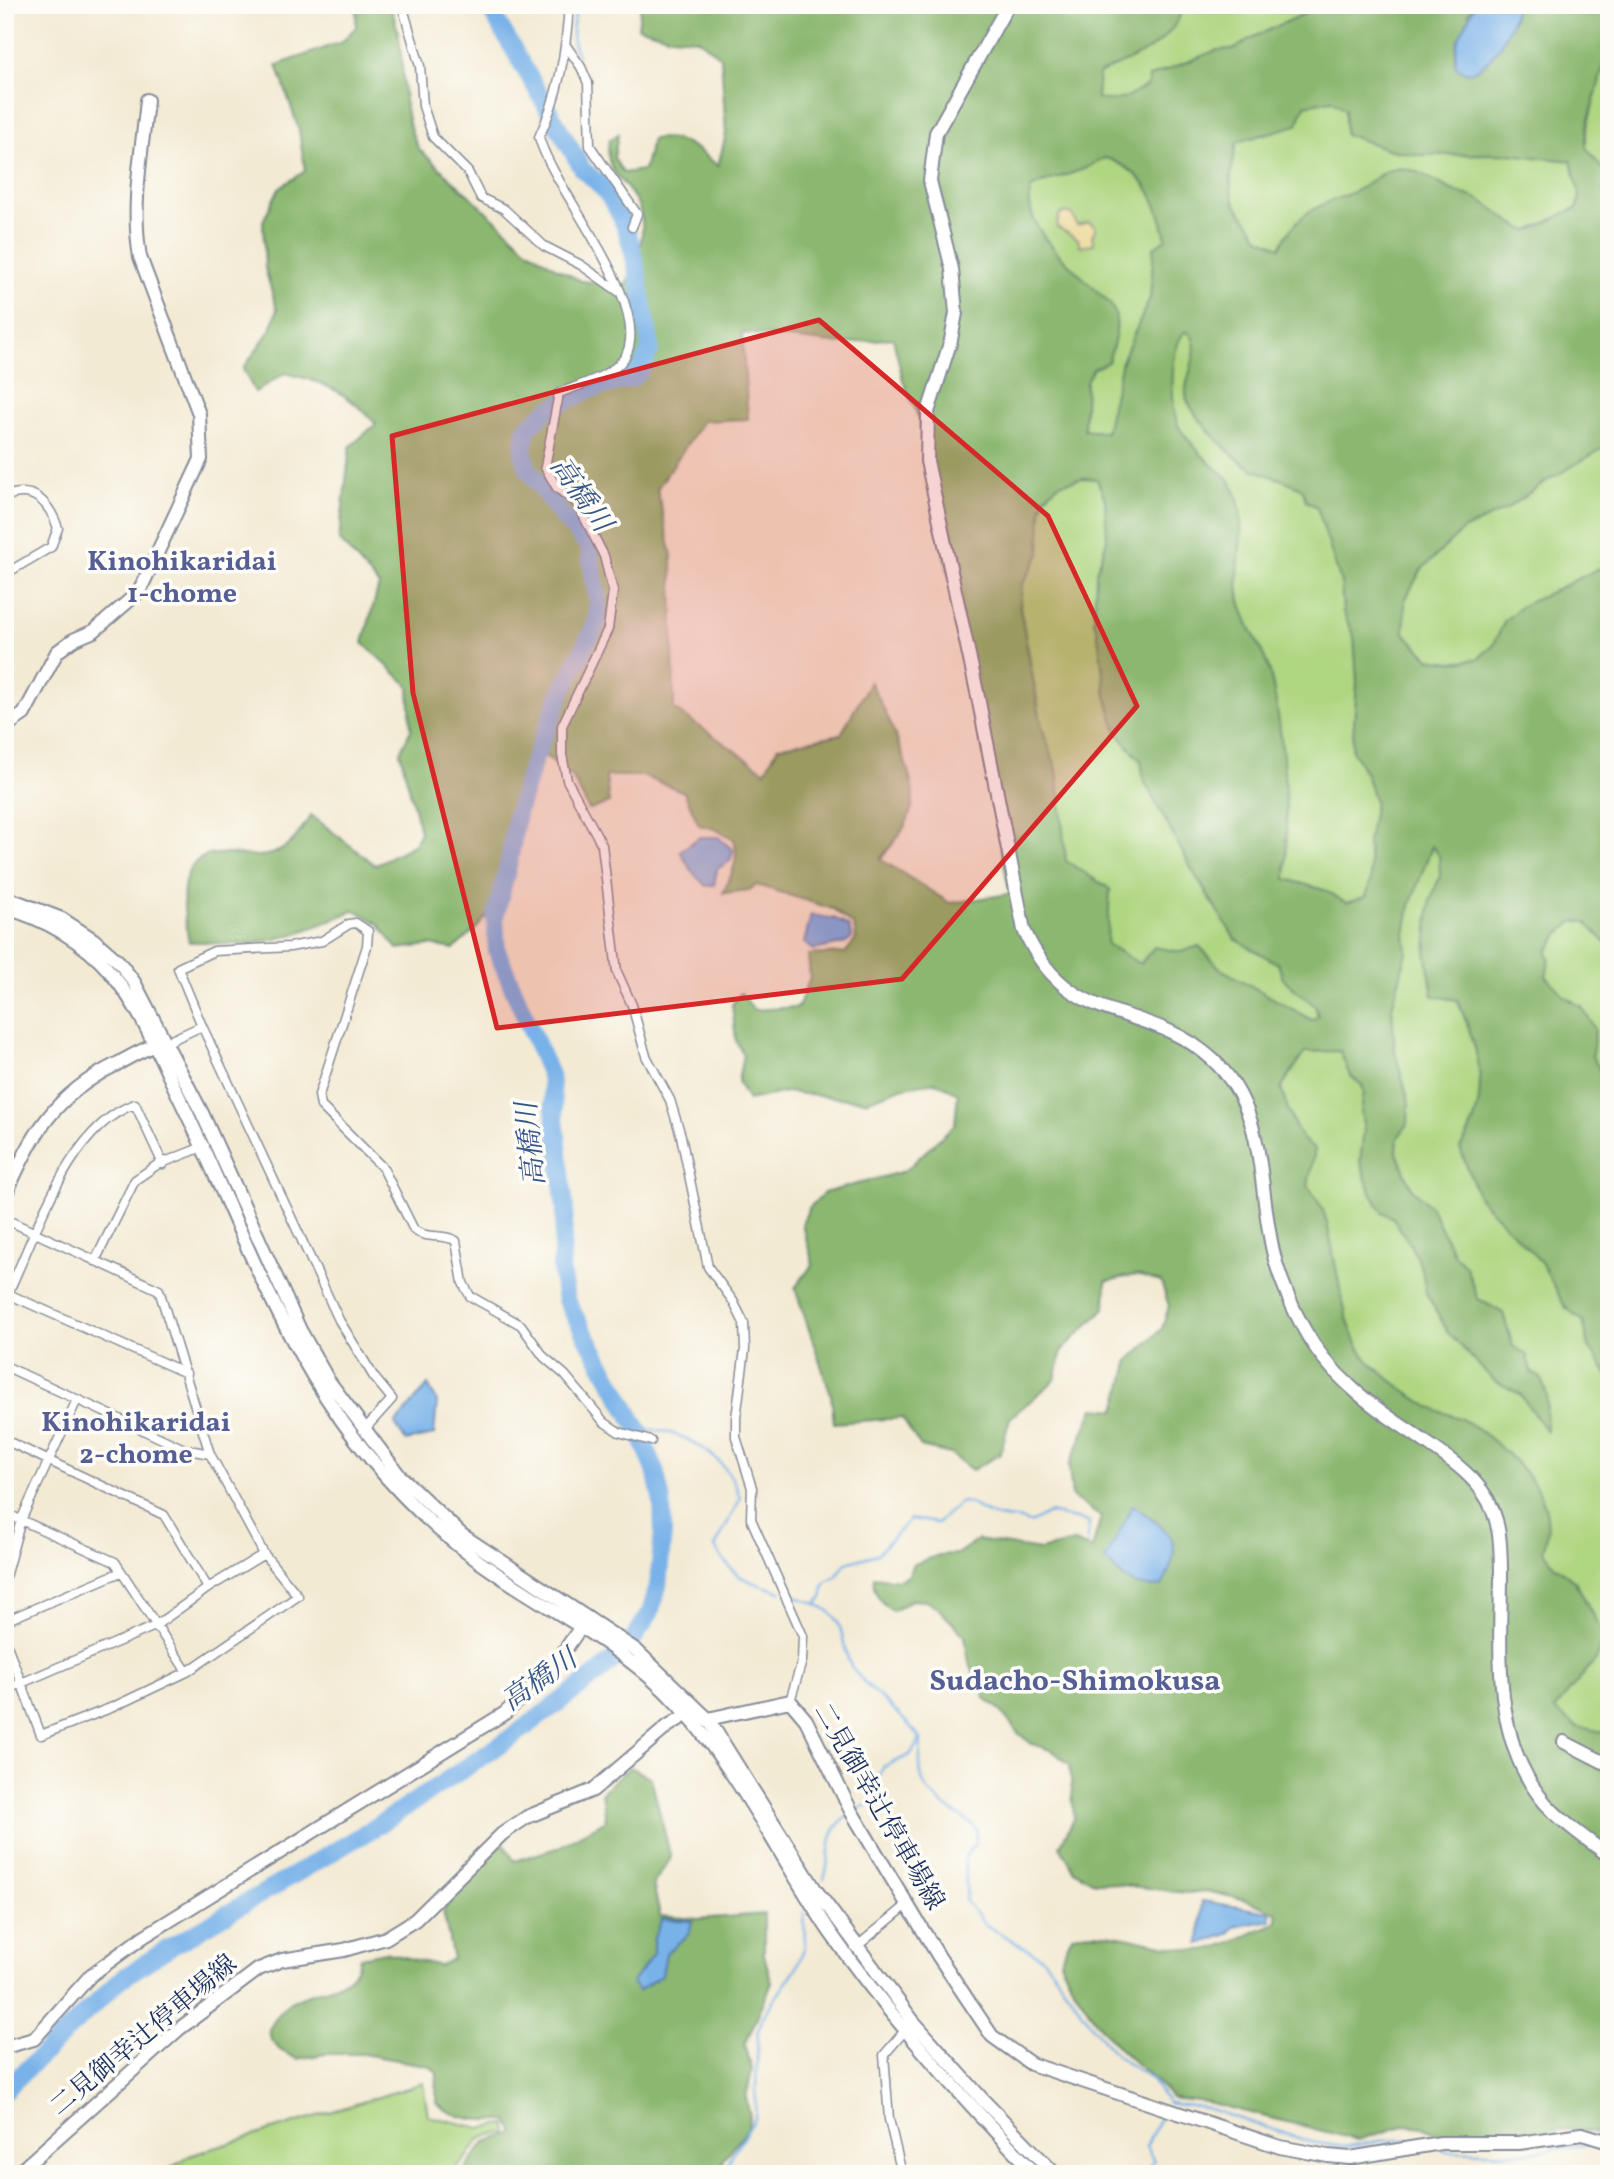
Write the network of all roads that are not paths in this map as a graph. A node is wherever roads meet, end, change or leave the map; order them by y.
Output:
1 (402, 5) edge
2 (569, 5) edge
3 (1008, 5) edge
4 (565, 44) junction
5 (147, 100) dead end
6 (632, 227) dead end
7 (618, 291) junction
8 (5, 497) edge
9 (5, 574) edge
10 (5, 727) edge
11 (5, 897) edge
12 (5, 908) edge
13 (202, 1026) junction
14 (161, 1043) junction
15 (205, 1146) junction
16 (163, 1164) junction
17 (5, 1196) edge
18 (5, 1219) edge
19 (37, 1234) junction
20 (95, 1261) junction
21 (7, 1296) edge
22 (5, 1366) edge
23 (186, 1373) junction
24 (76, 1402) junction
25 (364, 1430) junction
26 (5, 1440) edge
27 (651, 1441) dead end
28 (210, 1454) junction
29 (48, 1459) junction
30 (5, 1513) edge
31 (21, 1520) junction
32 (264, 1553) junction
33 (121, 1572) junction
34 (5, 1577) edge
35 (208, 1588) junction
36 (5, 1621) edge
37 (584, 1623) junction
38 (155, 1626) junction
39 (5, 1640) edge
40 (631, 1655) junction
41 (187, 1672) junction
42 (21, 1686) junction
43 (5, 1690) edge
44 (790, 1702) junction
45 (686, 1715) junction
46 (708, 1719) junction
47 (1564, 1742) dead end
48 (1609, 1765) edge
49 (1609, 1856) edge
50 (907, 1905) junction
51 (851, 1950) junction
52 (910, 2025) junction
53 (5, 2047) edge
54 (1609, 2142) edge
55 (17, 2174) edge
56 (902, 2174) edge
57 (1036, 2174) edge
58 (1055, 2174) edge

1 - 7 street
2 - 4 street
3 - 49 street
4 - 6 street
4 - 7 street
5 - 10 street
7 - 44 street
8 - 9 street
11 - 14 street
12 - 14 street
13 - 14 street
13 - 25 street
13 - 27 street
14 - 15 street
14 - 17 street
14 - 25 street
15 - 16 street
15 - 37 street
16 - 19 street
16 - 20 street
18 - 19 street
19 - 20 street
19 - 21 street
20 - 23 street
21 - 23 street
22 - 24 street
23 - 28 street
24 - 28 street
24 - 29 street
25 - 37 street
26 - 29 street
28 - 32 street
29 - 31 street
29 - 35 street
30 - 31 street
31 - 33 street
31 - 34 street
32 - 35 street
32 - 41 street
33 - 36 street
33 - 38 street
35 - 38 street
37 - 40 street
37 - 53 street
38 - 41 street
38 - 42 street
39 - 42 street
40 - 45 street
40 - 46 street
41 - 42 street
42 - 43 street
44 - 46 street, 二見御幸辻停車場線
44 - 50 street, 二見御幸辻停車場線
45 - 46 street, 二見御幸辻停車場線
45 - 51 street
45 - 55 street, 二見御幸辻停車場線
46 - 51 street
47 - 48 street
50 - 51 street
50 - 54 street, 二見御幸辻停車場線
51 - 52 street
52 - 56 street
52 - 57 street
52 - 58 street

